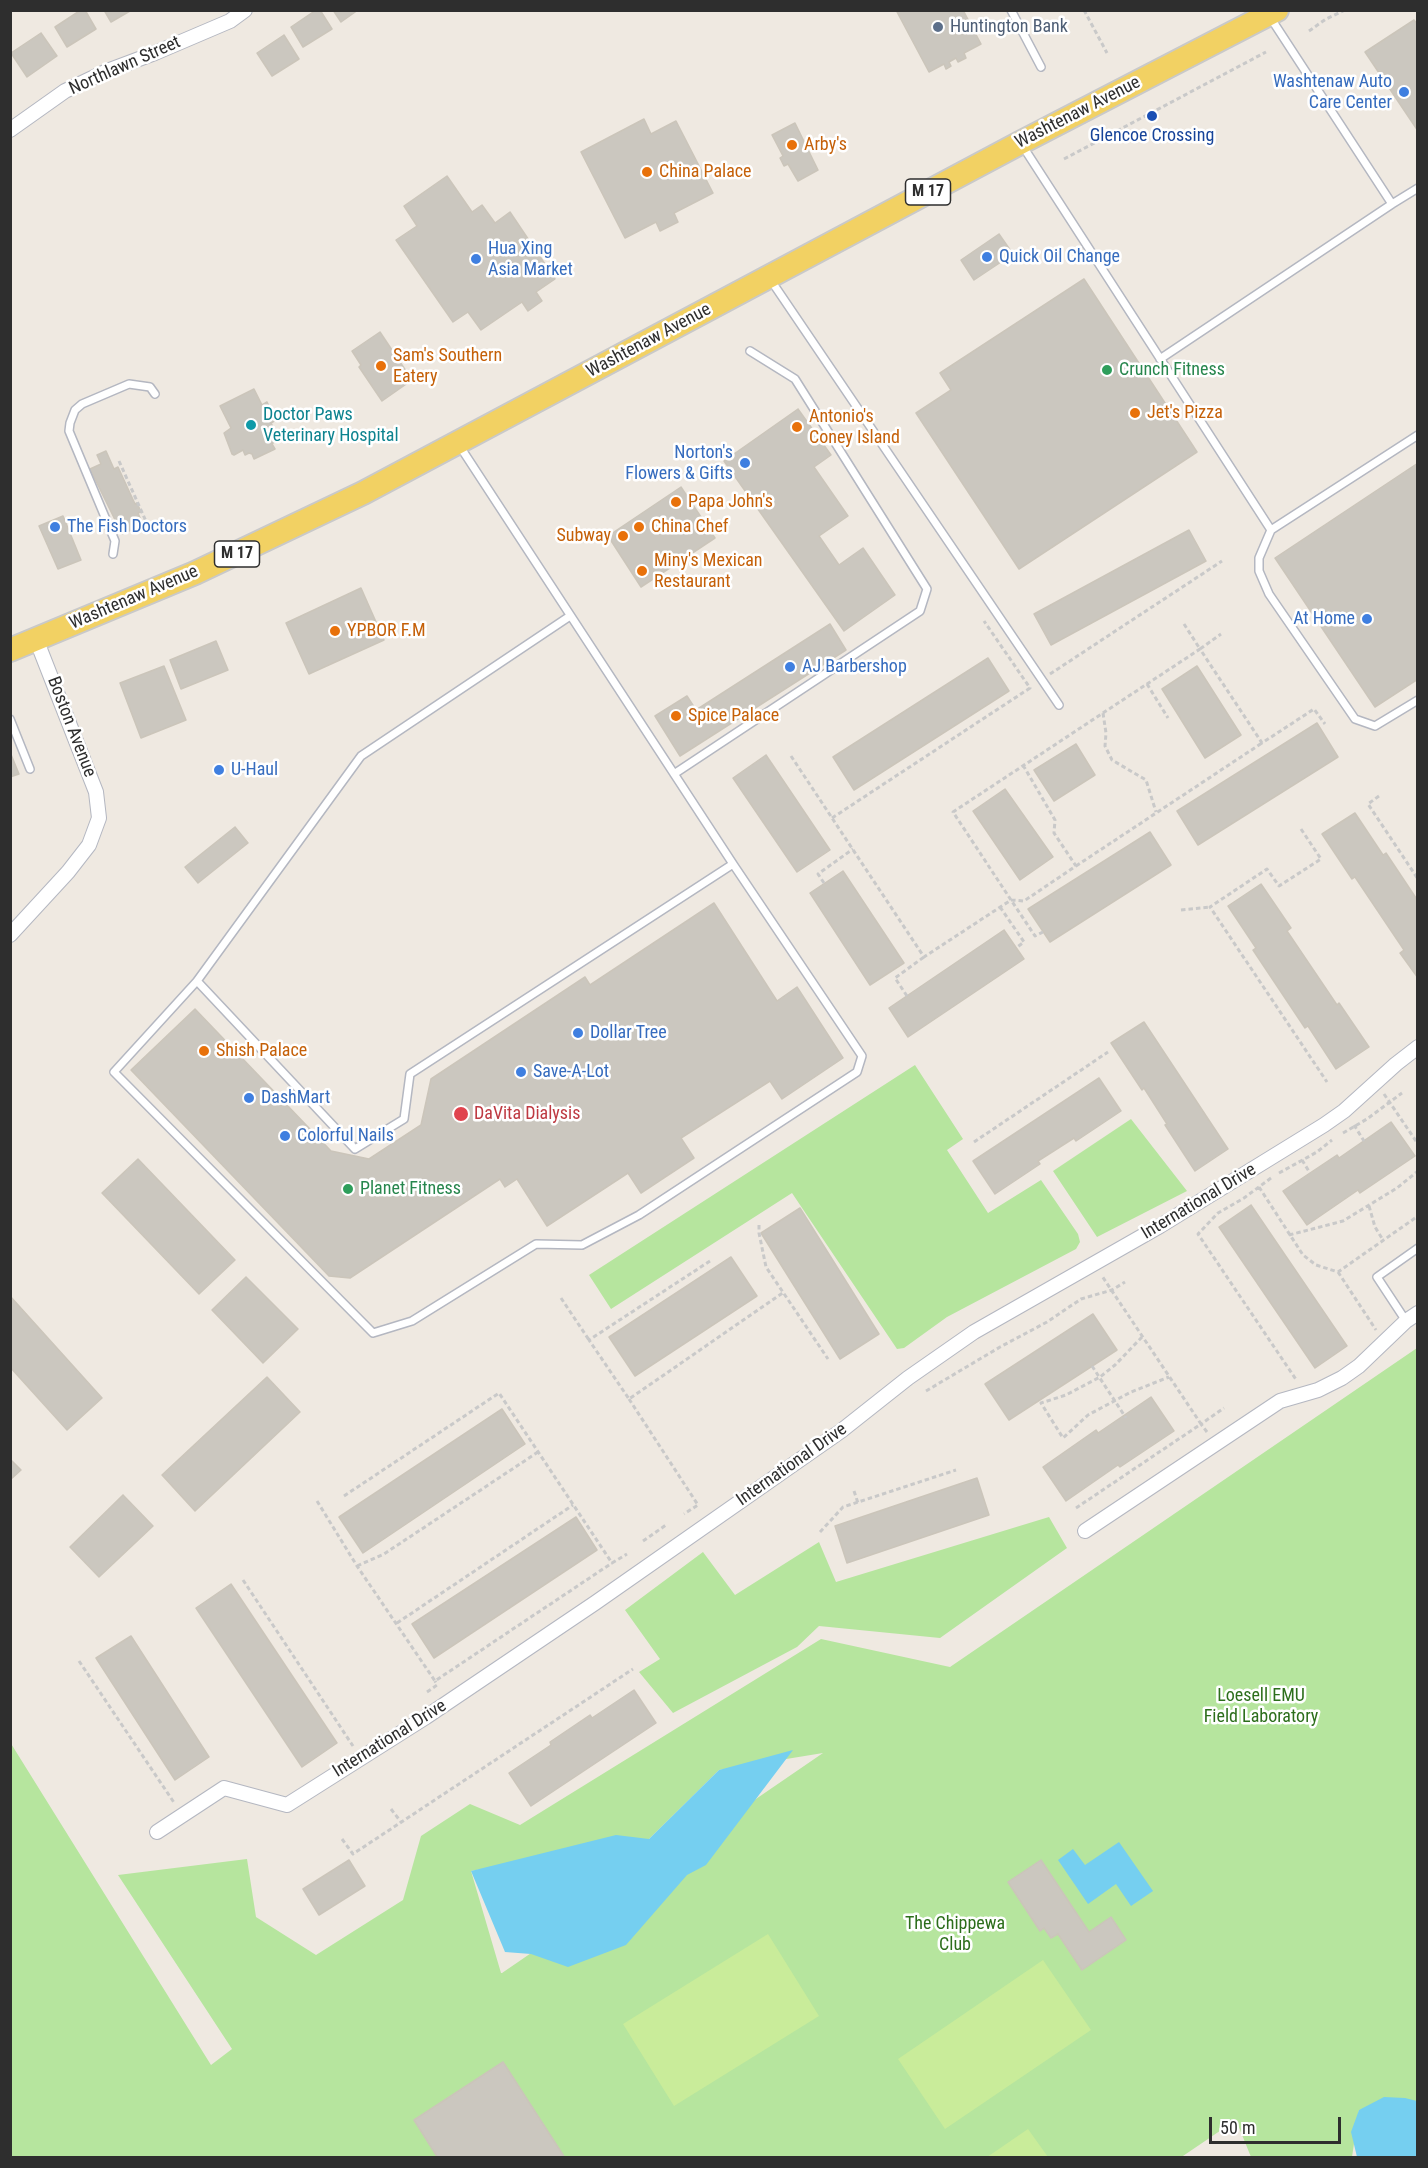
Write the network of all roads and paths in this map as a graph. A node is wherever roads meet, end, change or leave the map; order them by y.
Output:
1 (244, 10) edge
2 (1011, 10) edge
3 (1084, 10) edge
4 (1345, 10) edge
5 (1273, 13) edge
6 (226, 16) edge
7 (1309, 31) dead end
8 (1266, 52) dead end
9 (1107, 53) dead end
10 (1041, 67) dead end
11 (10, 130) edge
12 (1020, 142) junction
13 (1064, 159) dead end
14 (1418, 188) edge
15 (1392, 204) junction
16 (769, 277) junction
17 (750, 351) dead end
18 (1160, 359) junction
19 (155, 394) dead end
20 (1418, 435) edge
21 (457, 443) junction
22 (119, 461) dead end
23 (165, 521) dead end
24 (1271, 530) junction
25 (113, 554) dead end
26 (1222, 561) dead end
27 (570, 616) junction
28 (984, 621) dead end
29 (1184, 624) dead end
30 (1221, 634) dead end
31 (36, 639) junction
32 (1200, 649) junction
33 (10, 650) edge
34 (1054, 672) dead end
35 (1147, 684) junction
36 (1418, 700) edge
37 (1059, 705) dead end
38 (1103, 713) junction
39 (1168, 718) dead end
40 (10, 719) edge
41 (1324, 724) dead end
42 (1262, 743) junction
43 (791, 756) dead end
44 (1023, 765) junction
45 (30, 769) dead end
46 (674, 774) junction
47 (1379, 796) dead end
48 (1156, 812) junction
49 (832, 818) junction
50 (1301, 829) dead end
51 (853, 849) junction
52 (733, 864) junction
53 (1076, 866) junction
54 (1418, 879) edge
55 (824, 883) dead end
56 (1011, 900) junction
57 (1000, 907) junction
58 (1210, 907) junction
59 (1181, 910) dead end
60 (1043, 932) dead end
61 (10, 934) edge
62 (1016, 948) dead end
63 (924, 957) junction
64 (197, 981) junction
65 (907, 996) dead end
66 (1418, 1047) edge
67 (1108, 1052) dead end
68 (1327, 1082) dead end
69 (1382, 1090) dead end
70 (1402, 1093) dead end
71 (1390, 1102) junction
72 (1351, 1121) dead end
73 (1355, 1126) junction
74 (1364, 1141) dead end
75 (974, 1142) dead end
76 (1418, 1144) edge
77 (1298, 1154) dead end
78 (1302, 1160) junction
79 (1418, 1171) edge
80 (1310, 1173) dead end
81 (1255, 1181) dead end
82 (1259, 1187) junction
83 (1369, 1206) junction
84 (1418, 1216) edge
85 (759, 1225) dead end
86 (1196, 1226) dead end
87 (1200, 1232) junction
88 (1289, 1235) junction
89 (1383, 1240) junction
90 (1418, 1248) edge
91 (710, 1261) dead end
92 (1338, 1272) junction
93 (1101, 1275) dead end
94 (1125, 1282) dead end
95 (1112, 1290) junction
96 (783, 1293) junction
97 (561, 1298) dead end
98 (1418, 1313) edge
99 (1406, 1321) junction
100 (1376, 1330) dead end
101 (1142, 1337) junction
102 (589, 1340) junction
103 (828, 1359) dead end
104 (1092, 1366) dead end
105 (1100, 1377) junction
106 (1169, 1377) junction
107 (1292, 1384) dead end
108 (926, 1391) dead end
109 (629, 1399) junction
110 (1115, 1401) junction
111 (1224, 1408) dead end
112 (1126, 1418) dead end
113 (1201, 1424) junction
114 (1211, 1437) dead end
115 (538, 1452) junction
116 (956, 1470) dead end
117 (855, 1491) dead end
118 (344, 1496) dead end
119 (317, 1501) dead end
120 (858, 1503) junction
121 (573, 1505) junction
122 (1076, 1508) dead end
123 (684, 1514) dead end
124 (666, 1525) dead end
125 (1085, 1531) dead end
126 (820, 1532) dead end
127 (643, 1541) dead end
128 (627, 1554) dead end
129 (612, 1563) junction
130 (357, 1566) junction
131 (243, 1580) dead end
132 (397, 1623) junction
133 (79, 1661) dead end
134 (633, 1669) dead end
135 (435, 1681) junction
136 (427, 1692) dead end
137 (361, 1744) dead end
138 (177, 1807) dead end
139 (391, 1809) dead end
140 (400, 1822) junction
141 (158, 1832) dead end
142 (342, 1839) dead end

1 - 6 street, Northlawn Street
2 - 10 lane
3 - 9 path
4 - 7 path
5 - 12 main road, Washtenaw Avenue / M 17
5 - 15 lane
6 - 11 street, Northlawn Street
8 - 13 path
12 - 16 main road, Washtenaw Avenue / M 17
12 - 18 lane
14 - 15 lane
15 - 18 lane
16 - 21 main road, Washtenaw Avenue / M 17
16 - 37 lane
17 - 46 lane
18 - 24 lane
19 - 25 lane
20 - 24 lane
21 - 27 lane
21 - 31 main road, Washtenaw Avenue / M 17
22 - 23 path
24 - 36 lane
26 - 34 path
27 - 46 lane
27 - 64 lane
28 - 49 path
29 - 32 path
30 - 32 path
31 - 33 main road, Washtenaw Avenue / M 17
31 - 61 street, Boston Avenue
32 - 35 path
32 - 42 path
35 - 38 path
35 - 39 path
38 - 44 path
38 - 48 path
40 - 45 lane
41 - 42 path
42 - 48 path
43 - 49 path
44 - 53 path
44 - 56 path
46 - 52 lane
47 - 54 path
48 - 53 path
49 - 51 path
50 - 58 path
51 - 55 path
51 - 63 path
52 - 64 lane
52 - 64 lane
53 - 56 path
56 - 57 path
56 - 60 path
57 - 62 path
57 - 63 path
58 - 59 path
58 - 68 path
63 - 65 path
66 - 141 street, International Drive
67 - 75 path
69 - 71 path
70 - 71 path
71 - 73 path
71 - 76 path
72 - 73 path
73 - 74 path
73 - 78 path
77 - 78 path
78 - 80 path
78 - 82 path
79 - 83 path
81 - 82 path
82 - 87 path
82 - 88 path
83 - 88 path
83 - 89 path
84 - 89 path
85 - 96 path
86 - 87 path
87 - 107 path
88 - 92 path
89 - 92 path
90 - 99 lane
91 - 102 path
92 - 100 path
93 - 95 path
94 - 95 path
95 - 101 path
95 - 108 path
96 - 103 path
96 - 109 path
97 - 102 path
98 - 99 street
99 - 125 street
101 - 105 path
101 - 106 path
102 - 109 path
104 - 105 path
105 - 110 path
105 - 110 path
106 - 110 path
106 - 113 path
109 - 123 path
110 - 112 path
111 - 113 path
113 - 114 path
113 - 122 path
115 - 118 path
115 - 121 path
115 - 130 path
116 - 120 path
117 - 120 path
119 - 130 path
120 - 126 path
121 - 129 path
121 - 132 path
124 - 127 path
128 - 129 path
129 - 135 path
130 - 132 path
131 - 137 path
132 - 135 path
133 - 138 path
134 - 140 path
135 - 136 path
139 - 140 path
140 - 142 path

